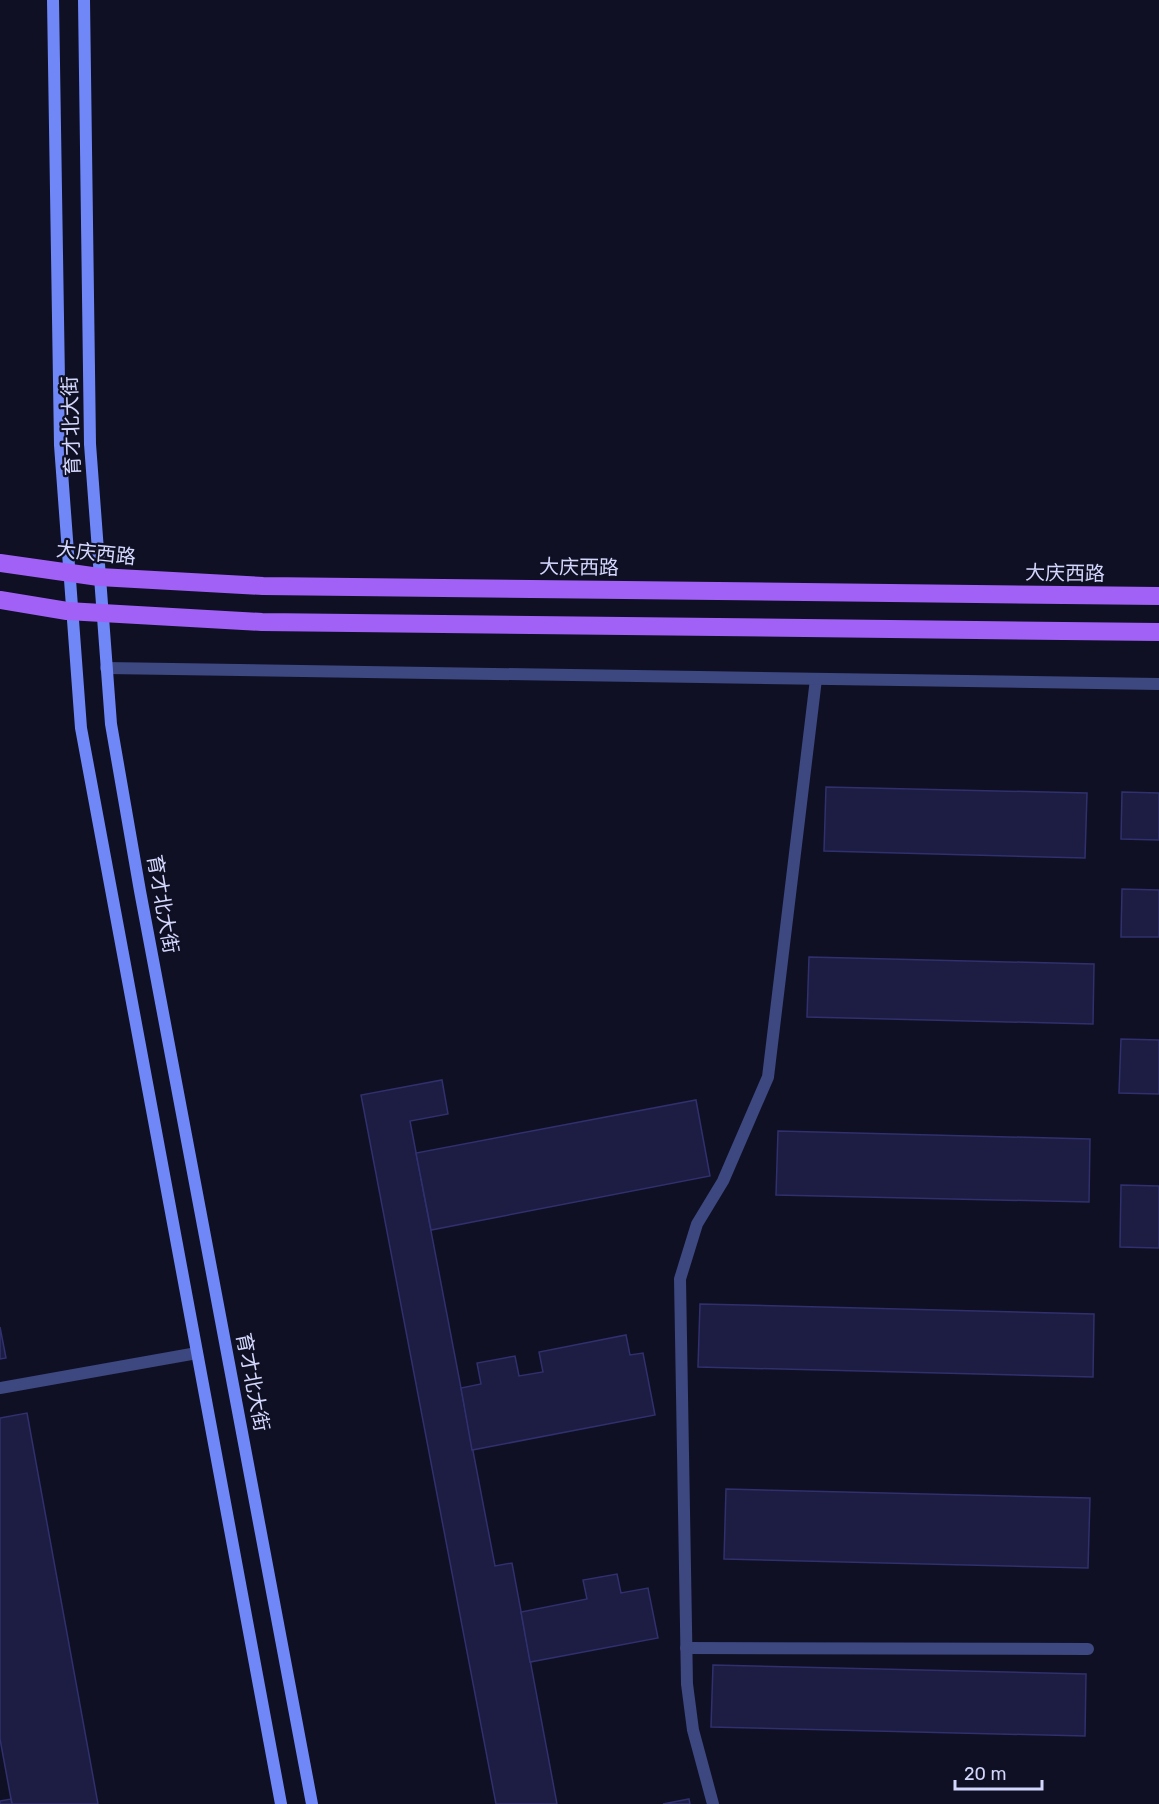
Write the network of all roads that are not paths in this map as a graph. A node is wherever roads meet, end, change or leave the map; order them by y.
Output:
1 (53, 0) edge
2 (84, 0) edge
3 (0, 563) edge
4 (69, 574) junction
5 (99, 577) junction
6 (1159, 596) edge
7 (0, 600) edge
8 (72, 611) junction
9 (102, 613) junction
10 (1159, 632) edge
11 (106, 668) junction
12 (816, 679) junction
13 (1159, 684) edge
14 (197, 1353) junction
15 (0, 1388) edge
16 (686, 1648) junction
17 (1088, 1649) dead end
18 (281, 1804) edge
19 (312, 1804) edge
20 (713, 1804) edge

1 - 4 main road, 育才北大街
2 - 5 main road, 育才北大街
3 - 4 main road, 大庆西路
4 - 5 main road, 大庆西路
4 - 8 main road, 育才北大街
5 - 6 main road, 大庆西路
5 - 9 main road, 育才北大街
7 - 8 main road
8 - 9 main road
8 - 14 main road, 育才北大街
9 - 10 main road
9 - 11 main road, 育才北大街
11 - 12 street
11 - 19 main road, 育才北大街
12 - 13 street
12 - 16 street
14 - 15 street
14 - 18 main road, 育才北大街
16 - 17 street
16 - 20 street

